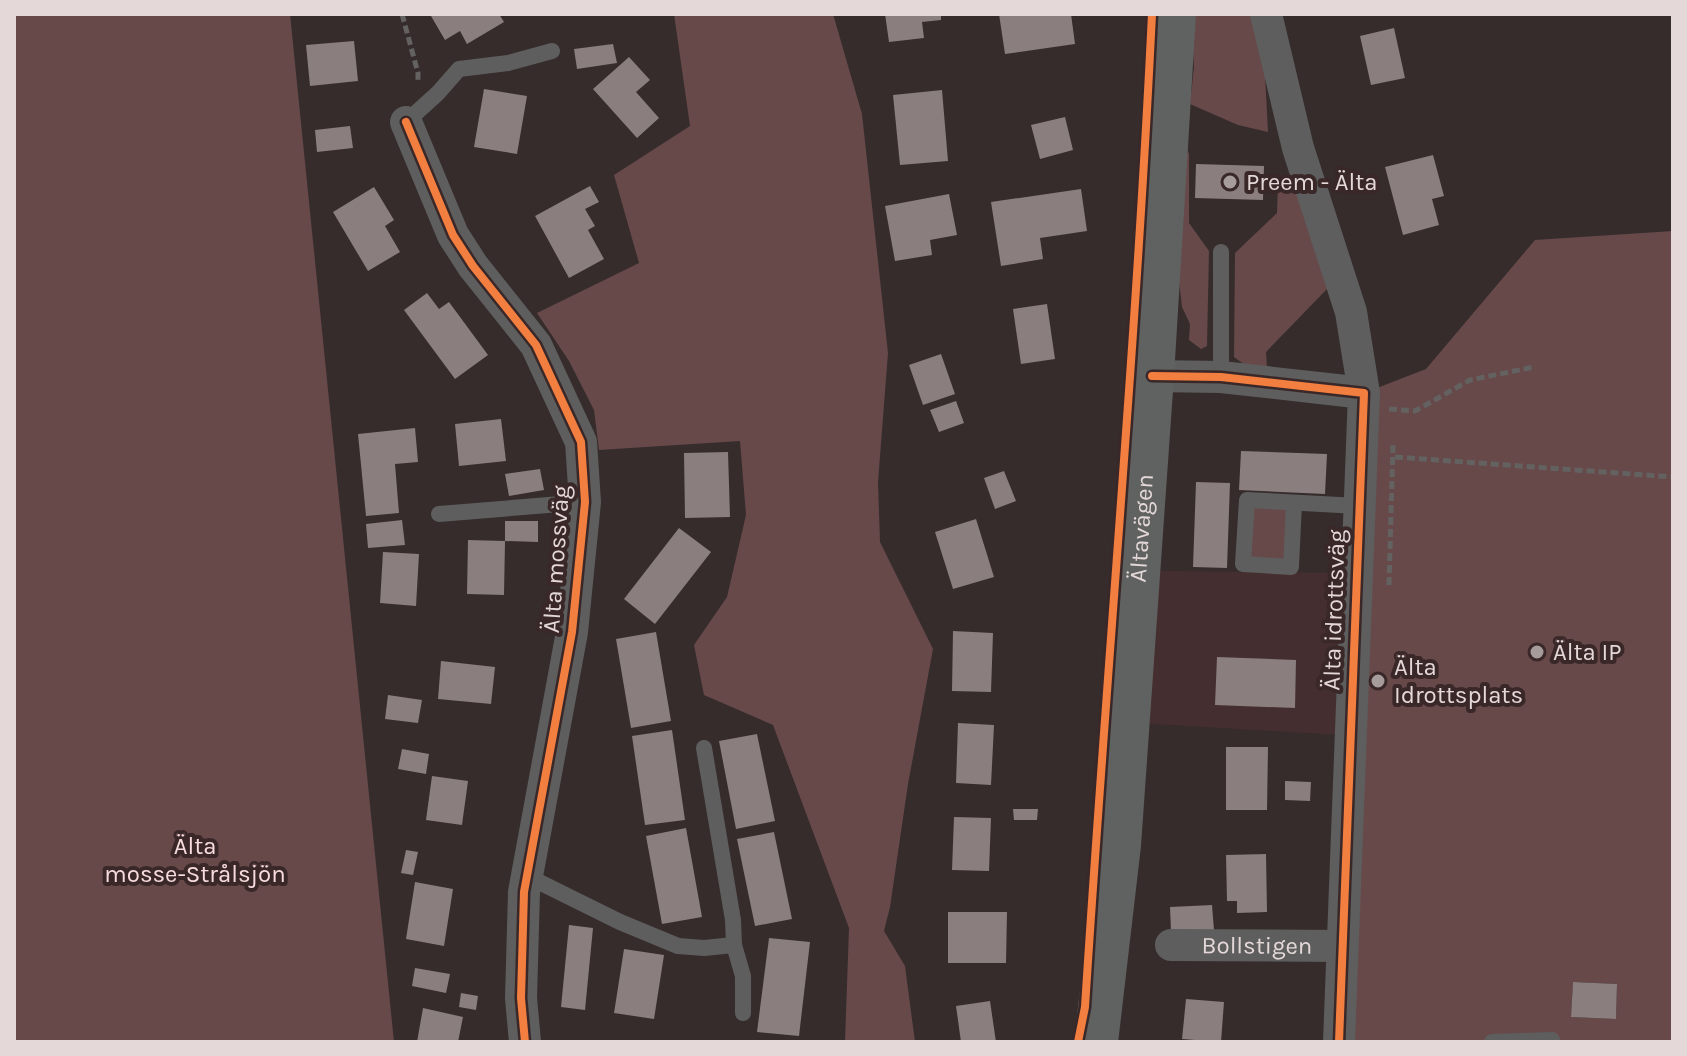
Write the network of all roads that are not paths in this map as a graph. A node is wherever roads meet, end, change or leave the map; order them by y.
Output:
1 (1174, 14) edge
2 (1266, 14) edge
3 (552, 51) dead end
4 (406, 122) joint
5 (1221, 252) dead end
6 (1152, 376) junction
7 (1221, 377) junction
8 (1370, 400) junction
9 (585, 502) junction
10 (1294, 503) junction
11 (1358, 506) junction
12 (439, 514) dead end
13 (704, 748) dead end
14 (527, 876) junction
15 (734, 945) junction
16 (1171, 945) dead end
17 (1342, 946) junction
18 (743, 1013) dead end
19 (1552, 1040) edge
20 (525, 1042) edge
21 (1096, 1042) edge
22 (1339, 1042) edge
23 (1492, 1042) edge

1 - 6 main road, Ältavägen
2 - 8 street, Älta idrottsväg
3 - 4 lane
4 - 9 street, Älta mossväg
5 - 7 lane
6 - 7 street
6 - 21 main road, Ältavägen
7 - 8 street
8 - 11 street, Älta idrottsväg
9 - 12 lane, Älta mossväg
9 - 14 street, Älta mossväg
10 - 10 lane
10 - 11 lane
11 - 17 street, Älta idrottsväg
13 - 15 lane
14 - 15 lane
14 - 20 street, Älta mossväg
15 - 18 lane
16 - 17 street, Bollstigen
17 - 22 street, Älta idrottsväg
19 - 23 lane

